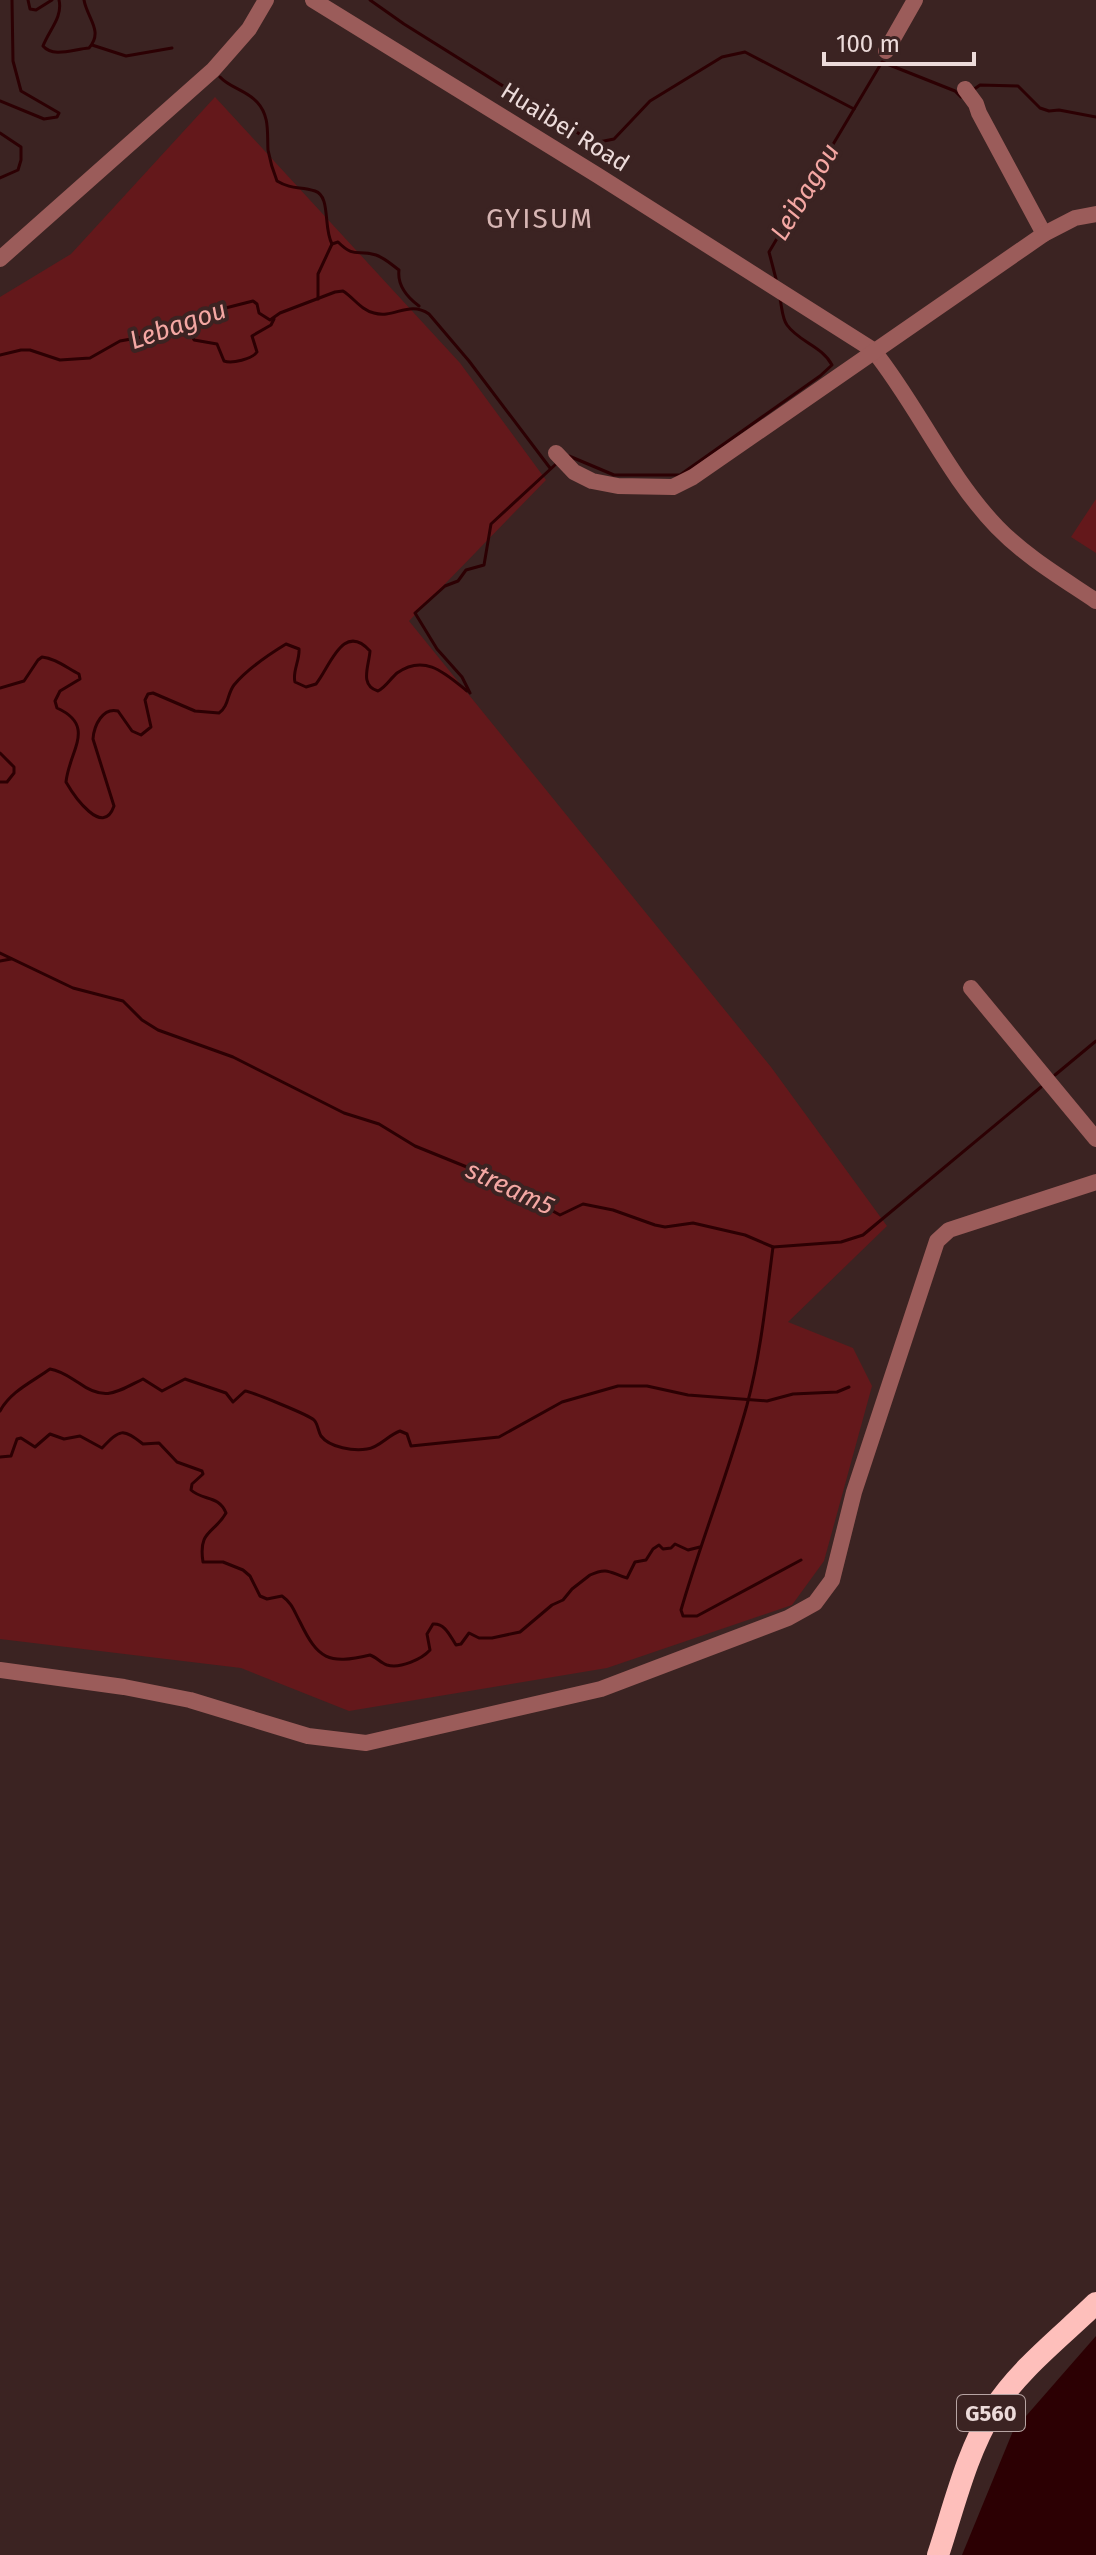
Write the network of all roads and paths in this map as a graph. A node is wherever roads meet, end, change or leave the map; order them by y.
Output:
1 (266, 0) edge
2 (313, 0) edge
3 (915, 0) edge
4 (886, 51) dead end
5 (965, 89) dead end
6 (1096, 214) edge
7 (1044, 234) junction
8 (0, 259) edge
9 (873, 350) junction
10 (560, 459) dead end
11 (1096, 601) edge
12 (971, 988) dead end
13 (1096, 1139) edge
14 (1096, 1182) edge
15 (0, 1670) edge
16 (1096, 2303) edge
17 (938, 2555) edge

1 - 8 street
2 - 9 street, Huaibei Road
3 - 4 street
5 - 7 street
6 - 7 street
7 - 9 street
9 - 10 street
9 - 11 street, Huaibei Road
12 - 13 street
14 - 15 street
16 - 17 highway, G560

